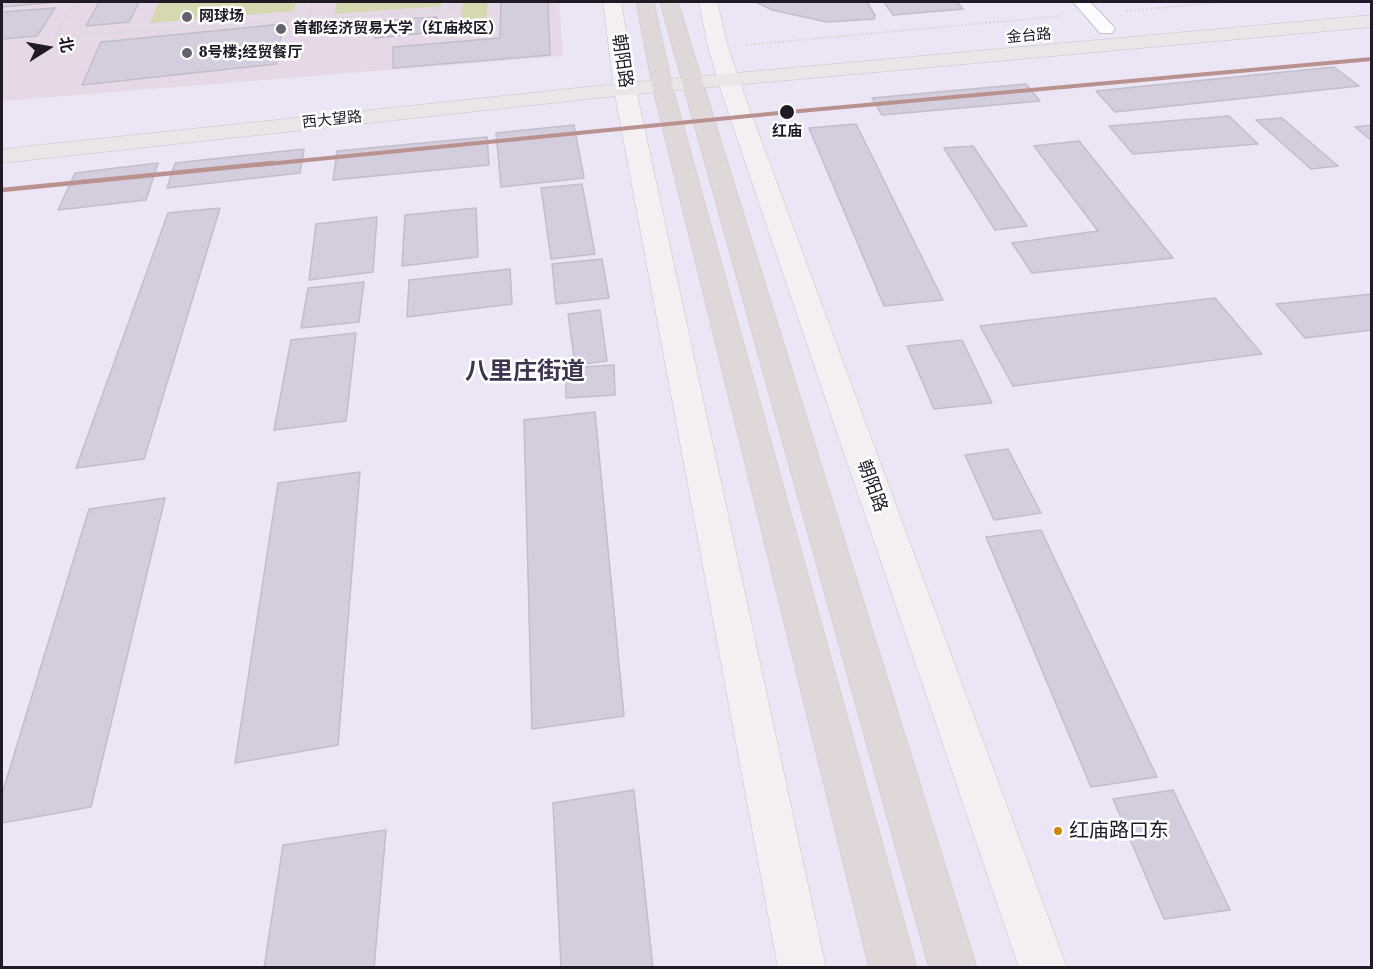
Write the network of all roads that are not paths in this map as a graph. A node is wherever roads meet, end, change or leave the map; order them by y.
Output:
1 (612, 2) edge
2 (645, 2) edge
3 (669, 2) edge
4 (708, 2) edge
5 (1371, 5) edge
6 (1087, 8) edge
7 (1371, 21) edge
8 (1106, 29) junction
9 (724, 63) junction
10 (674, 76) junction
11 (624, 81) junction
12 (169, 117) dead end
13 (2, 156) edge
14 (802, 968) edge
15 (893, 968) edge
16 (953, 968) edge
17 (1043, 968) edge

1 - 11 street, 朝阳路
2 - 10 highway, 朝阳路
3 - 10 highway, 朝阳路
4 - 9 street, 朝阳路
5 - 8 main road, 金台路
6 - 8 street
7 - 9 main road, 金台路
8 - 9 main road, 金台路
9 - 10 main road, 金台路
9 - 17 street, 朝阳路
10 - 11 main road, 西大望路
10 - 15 highway, 朝阳路
10 - 16 highway, 朝阳路
11 - 12 main road, 西大望路
11 - 13 main road, 西大望路
11 - 14 street, 朝阳路

